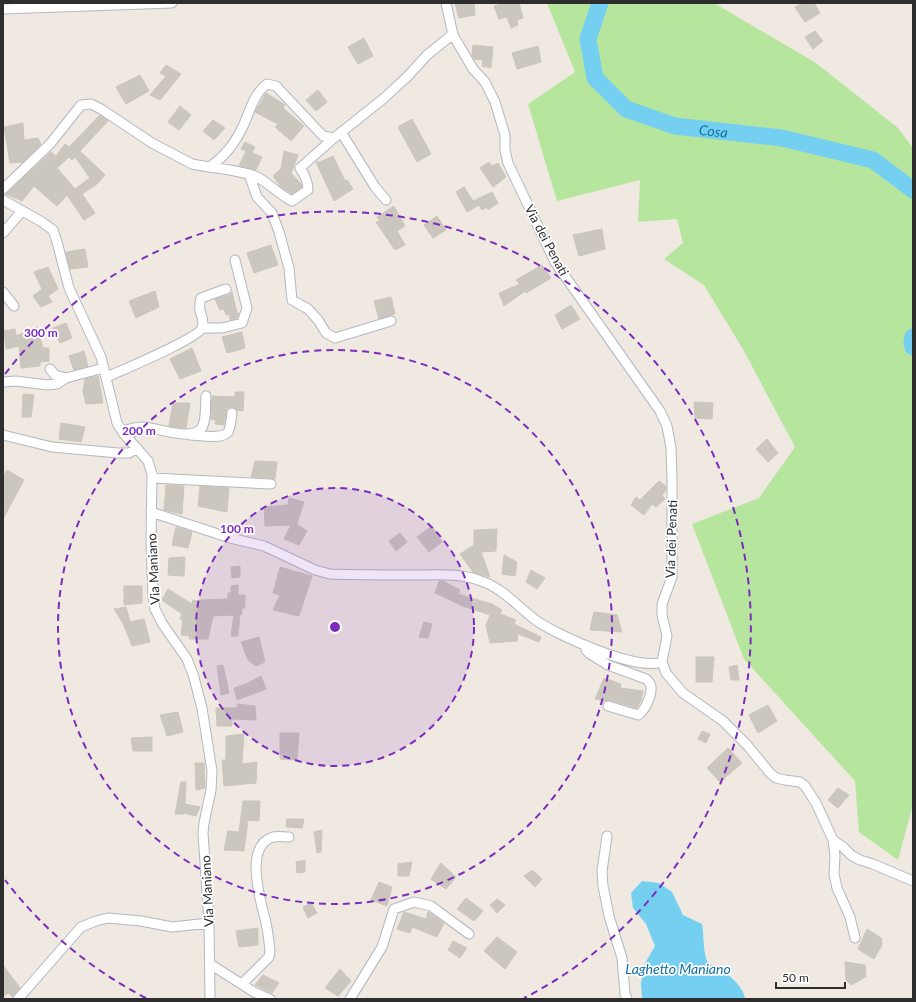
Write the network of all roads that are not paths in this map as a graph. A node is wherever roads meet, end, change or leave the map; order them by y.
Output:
1 (172, 3) edge
2 (446, 3) edge
3 (3, 9) edge
4 (453, 34) junction
5 (342, 132) junction
6 (334, 138) junction
7 (209, 167) junction
8 (249, 174) junction
9 (3, 189) edge
10 (3, 200) edge
11 (386, 200) dead end
12 (22, 211) junction
13 (3, 233) edge
14 (235, 260) dead end
15 (226, 289) dead end
16 (3, 292) edge
17 (14, 306) dead end
18 (391, 321) dead end
19 (202, 328) junction
20 (50, 369) dead end
21 (106, 372) junction
22 (66, 378) junction
23 (3, 382) edge
24 (206, 396) dead end
25 (232, 413) dead end
26 (123, 431) junction
27 (3, 435) edge
28 (187, 435) junction
29 (137, 448) junction
30 (152, 478) junction
31 (271, 484) dead end
32 (151, 512) junction
33 (586, 646) junction
34 (662, 662) junction
35 (608, 706) dead end
36 (607, 836) dead end
37 (289, 837) dead end
38 (833, 840) junction
39 (913, 881) edge
40 (209, 923) junction
41 (469, 934) dead end
42 (855, 938) dead end
43 (210, 964) junction
44 (242, 984) junction
45 (18, 999) edge
46 (210, 999) edge
47 (270, 999) edge
48 (350, 999) edge
49 (627, 999) edge

1 - 3 street
2 - 4 street, Via dei Penati
4 - 5 street
4 - 34 street, Via dei Penati
5 - 6 street
5 - 11 street
6 - 7 street
6 - 8 street
7 - 8 street
7 - 9 street
8 - 18 street
10 - 12 street, Via Maniano
12 - 13 street
12 - 21 street, Via Maniano
14 - 19 street
15 - 19 street
16 - 17 street
19 - 21 street
20 - 22 street
21 - 22 street
21 - 26 street, Via Maniano
22 - 23 street
24 - 28 street
25 - 28 street
26 - 28 street
26 - 29 street, Via Maniano
27 - 29 street
29 - 30 street, Via Maniano
30 - 31 street
30 - 32 street, Via Maniano
32 - 33 street
32 - 40 street, Via Maniano
33 - 34 street
33 - 35 street
34 - 38 street
36 - 49 street
37 - 44 street
38 - 39 street
38 - 42 street
40 - 43 street, Via Maniano
40 - 45 street
41 - 48 street
43 - 44 street
43 - 46 street, Via Maniano
44 - 47 street

